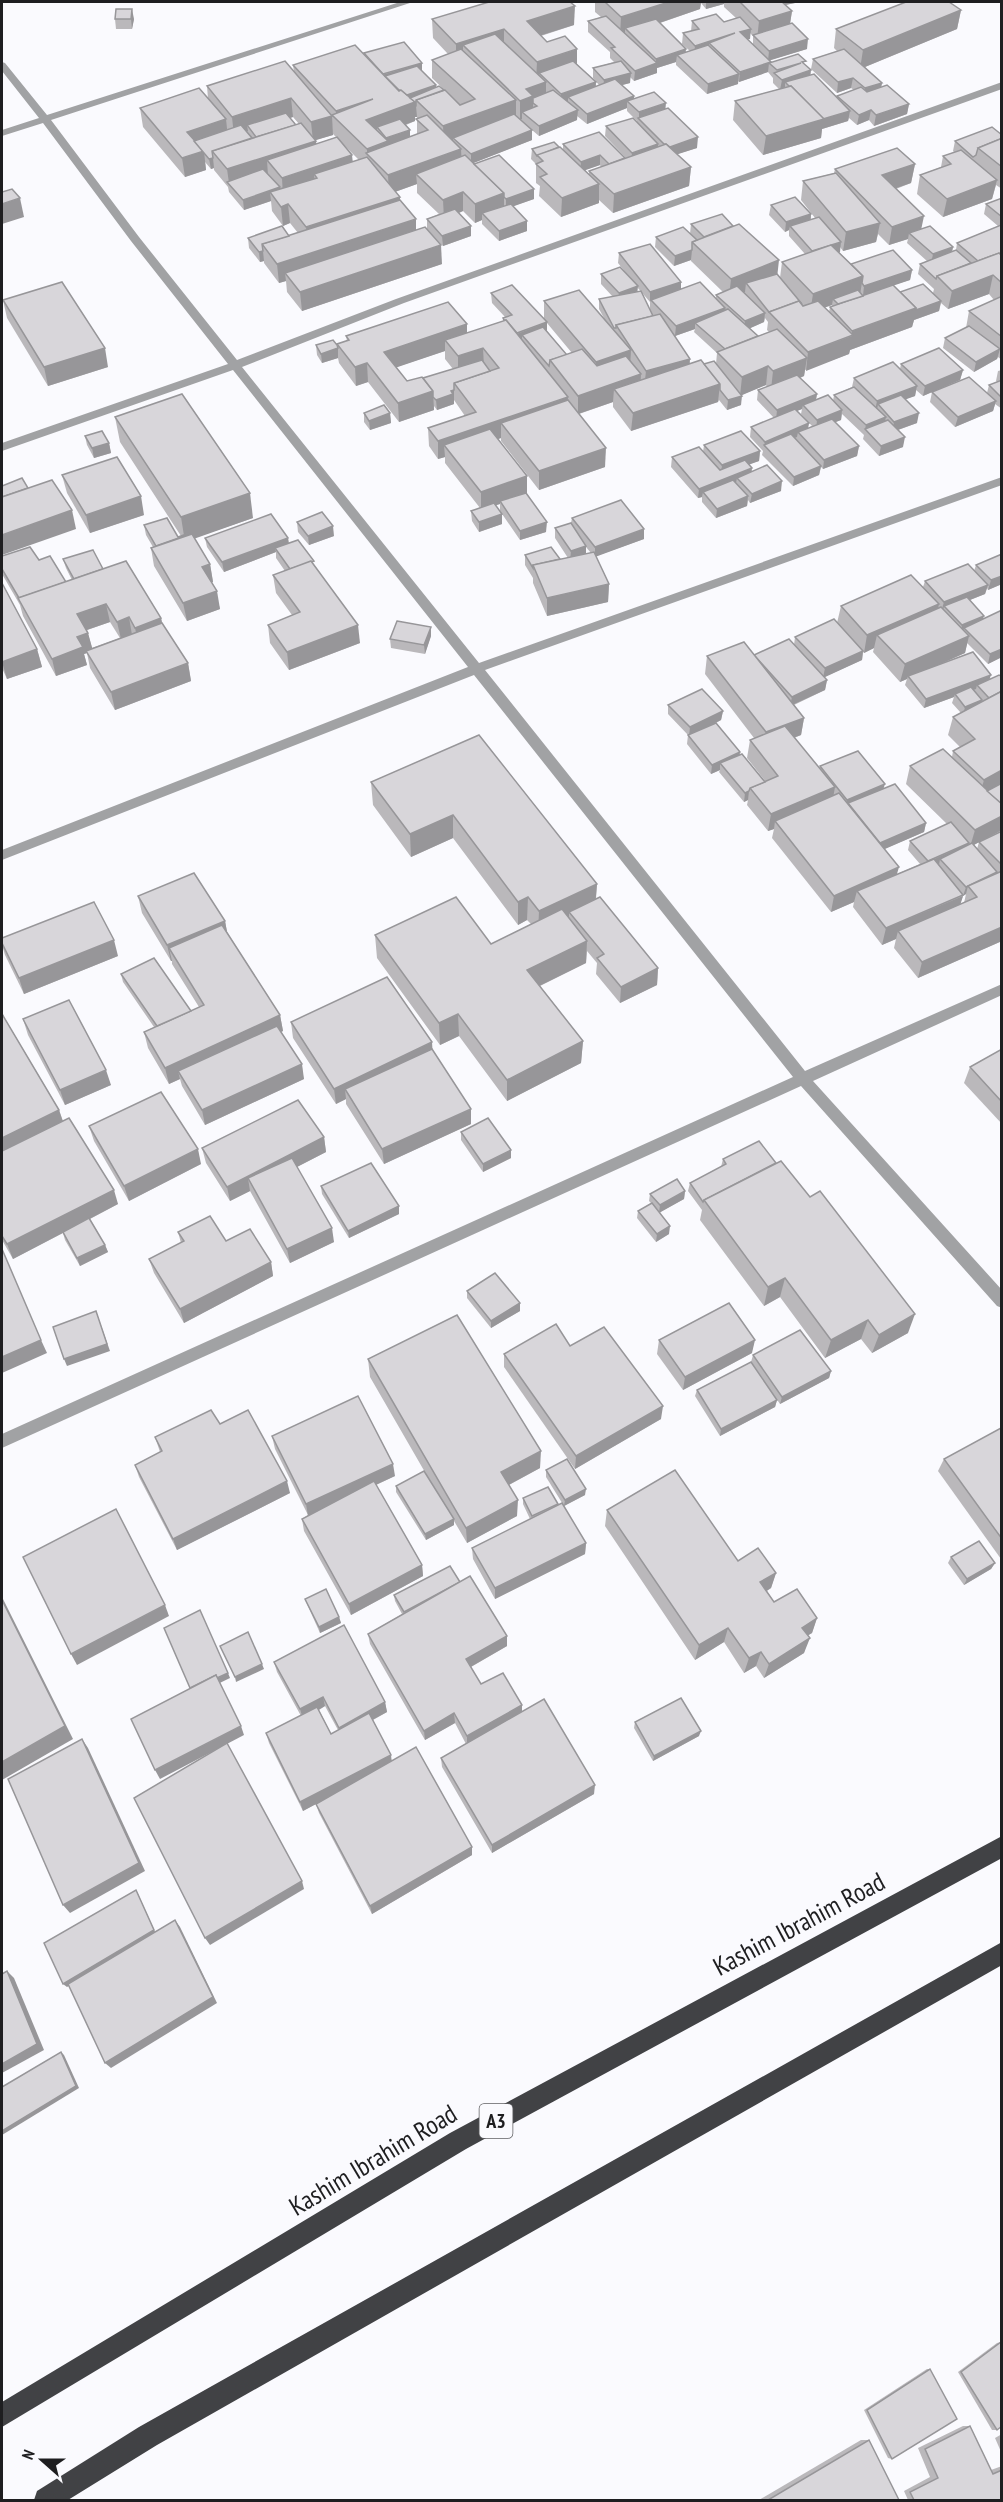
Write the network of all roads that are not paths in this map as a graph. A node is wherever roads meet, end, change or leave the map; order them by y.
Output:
1 (408, 2) edge
2 (2, 65) edge
3 (1002, 85) edge
4 (45, 119) junction
5 (2, 133) edge
6 (236, 365) junction
7 (2, 447) edge
8 (1002, 481) edge
9 (476, 669) junction
10 (2, 855) edge
11 (1002, 989) edge
12 (802, 1079) junction
13 (1002, 1301) edge
14 (2, 1441) edge
15 (1002, 1846) edge
16 (1002, 1953) edge
17 (2, 2415) edge
18 (46, 2500) edge

1 - 4 street
2 - 4 street
3 - 6 street
4 - 5 street
4 - 6 street
6 - 7 street
6 - 9 street
8 - 9 street
9 - 10 street
9 - 12 street
11 - 12 street
12 - 13 street
12 - 14 street
15 - 17 highway, Kashim Ibrahim Road / A3
16 - 18 highway

